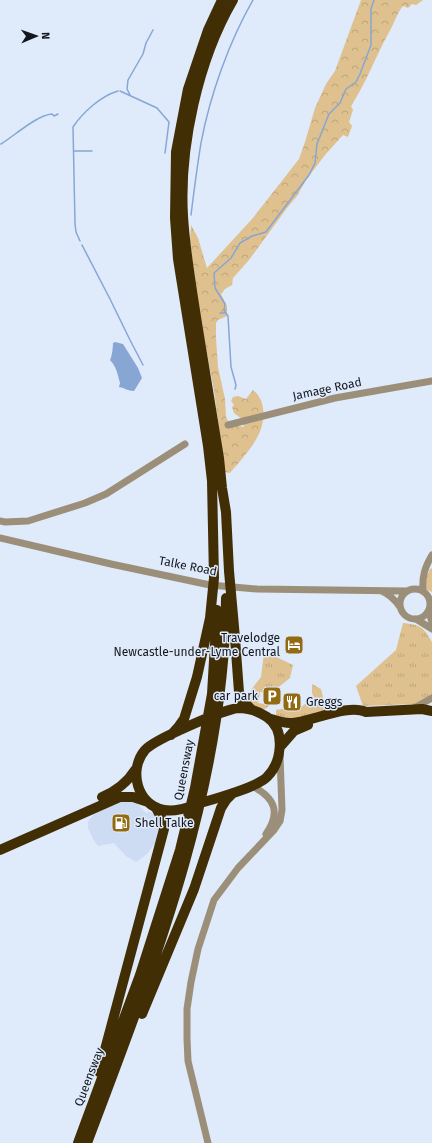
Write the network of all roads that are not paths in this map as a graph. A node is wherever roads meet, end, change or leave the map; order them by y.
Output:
1 (222, 0) edge
2 (233, 0) edge
3 (432, 381) edge
4 (228, 425) dead end
5 (186, 444) dead end
6 (212, 481) junction
7 (222, 488) junction
8 (0, 521) edge
9 (0, 538) edge
10 (432, 555) edge
11 (422, 577) junction
12 (376, 589) junction
13 (410, 589) junction
14 (427, 592) edge
15 (400, 608) junction
16 (430, 609) edge
17 (416, 619) junction
18 (432, 623) edge
19 (432, 629) edge
20 (432, 698) edge
21 (432, 705) edge
22 (252, 710) junction
23 (410, 710) junction
24 (427, 710) edge
25 (366, 712) junction
26 (268, 718) junction
27 (171, 735) junction
28 (280, 749) junction
29 (135, 770) junction
30 (252, 786) junction
31 (235, 792) junction
32 (152, 805) junction
33 (0, 843) edge
34 (257, 848) junction
35 (0, 850) edge
36 (96, 1119) junction
37 (78, 1143) edge
38 (87, 1143) edge
39 (208, 1143) edge

1 - 6 highway
2 - 7 highway
3 - 4 street, Jamage Road
5 - 8 street
6 - 27 highway
6 - 37 highway, Queensway
7 - 22 highway
7 - 36 highway, Queensway
9 - 12 street, Talke Road
10 - 11 street
11 - 13 street
11 - 14 street
12 - 13 street, Talke Road
12 - 15 street
13 - 14 street
13 - 15 street
14 - 16 street
15 - 17 street
16 - 17 street
16 - 18 street
17 - 19 street
20 - 23 street
21 - 24 highway
22 - 26 highway
22 - 27 highway
23 - 24 highway
23 - 25 highway
25 - 26 highway
25 - 28 highway
26 - 28 highway
27 - 29 highway
28 - 30 highway
28 - 34 street
29 - 32 highway
29 - 33 highway
30 - 31 highway
30 - 34 street
31 - 32 highway
31 - 36 highway
32 - 35 highway
32 - 37 highway
34 - 39 street
36 - 38 highway, Queensway

